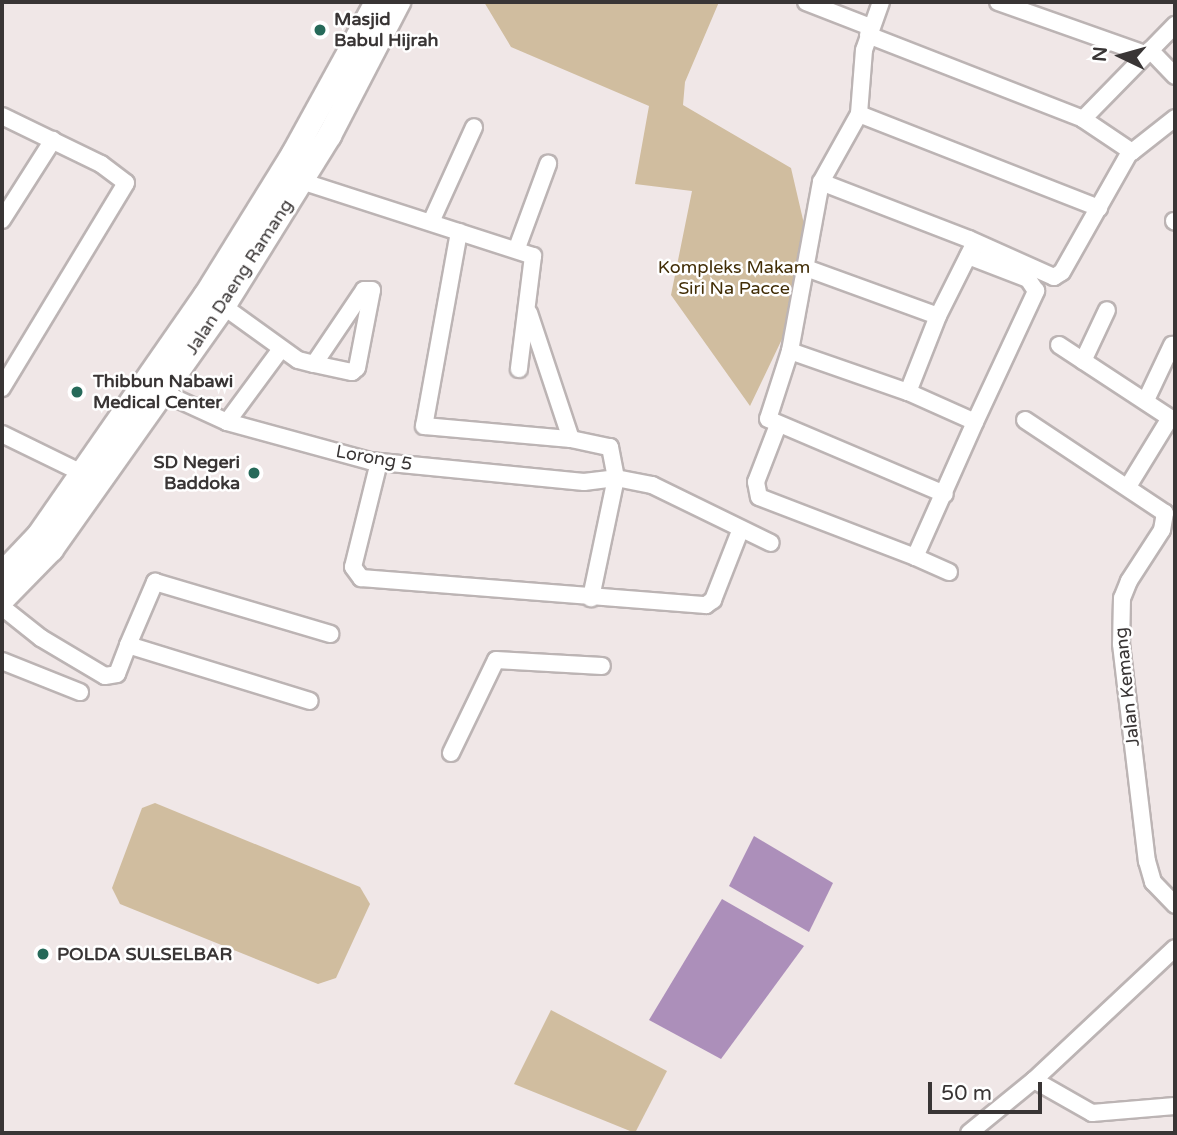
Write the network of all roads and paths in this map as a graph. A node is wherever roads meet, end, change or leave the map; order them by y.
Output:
1 (376, 2) edge
2 (398, 2) edge
3 (806, 2) edge
4 (881, 2) edge
5 (998, 2) edge
6 (1175, 25) edge
7 (869, 31) junction
8 (1148, 52) junction
9 (1175, 76) edge
10 (859, 114) junction
11 (2, 116) edge
12 (1175, 118) edge
13 (1083, 120) junction
14 (474, 127) dead end
15 (319, 130) junction
16 (52, 140) junction
17 (1130, 152) junction
18 (548, 164) dead end
19 (300, 181) junction
20 (821, 182) junction
21 (1098, 208) junction
22 (2, 220) edge
23 (431, 222) junction
24 (459, 232) junction
25 (255, 233) junction
26 (517, 247) junction
27 (970, 249) junction
28 (806, 268) junction
29 (223, 306) junction
30 (1107, 310) dead end
31 (529, 313) junction
32 (938, 316) junction
33 (1059, 345) dead end
34 (1172, 345) dead end
35 (281, 349) junction
36 (790, 351) junction
37 (1083, 361) junction
38 (314, 365) junction
39 (519, 369) dead end
40 (2, 388) edge
41 (154, 388) junction
42 (908, 392) junction
43 (1146, 400) junction
44 (1025, 420) dead end
45 (227, 422) junction
46 (975, 422) junction
47 (778, 425) junction
48 (2, 434) edge
49 (571, 439) junction
50 (379, 462) junction
51 (91, 478) junction
52 (616, 478) junction
53 (1129, 485) junction
54 (945, 494) junction
55 (740, 531) junction
56 (771, 543) dead end
57 (915, 557) junction
58 (949, 572) dead end
59 (2, 573) edge
60 (591, 598) junction
61 (2, 599) edge
62 (2, 607) edge
63 (330, 634) dead end
64 (128, 645) junction
65 (2, 661) edge
66 (602, 666) dead end
67 (80, 692) dead end
68 (310, 701) dead end
69 (451, 753) dead end
70 (1175, 905) edge
71 (1175, 948) edge
72 (1034, 1080) junction
73 (1175, 1106) edge
74 (969, 1133) edge

1 - 15 main road, Jalan Daeng Ramang
2 - 15 main road, Jalan Daeng Ramang
3 - 7 street
4 - 7 street
5 - 8 street
6 - 8 street
7 - 10 street
7 - 13 street
8 - 9 street
8 - 13 street
10 - 20 street
10 - 21 street
11 - 16 street
12 - 17 street
13 - 17 street
14 - 23 street
15 - 19 main road, Jalan Daeng Ramang
15 - 25 main road, Jalan Daeng Ramang
16 - 22 street
16 - 40 street
17 - 21 street
18 - 26 street
19 - 23 street
19 - 25 main road, Jalan Daeng Ramang
20 - 27 street
20 - 28 street
21 - 27 street
23 - 24 street
24 - 26 street
24 - 49 street
25 - 29 main road, Jalan Daeng Ramang
25 - 41 main road, Jalan Daeng Ramang
26 - 31 street
27 - 32 street
27 - 46 street
28 - 32 street
28 - 36 street
29 - 35 street
29 - 41 main road, Jalan Daeng Ramang
30 - 37 street
31 - 39 street
31 - 49 street
32 - 42 street
33 - 37 street
34 - 43 street
35 - 38 street
35 - 45 street
36 - 42 street
36 - 47 street
37 - 43 street
38 - 38 street
41 - 45 street, Lorong 5
41 - 51 main road, Jalan Daeng Ramang
42 - 46 street
43 - 53 street
44 - 53 street, Jalan Kemang
45 - 50 street, Lorong 5
46 - 54 street
47 - 54 street
47 - 57 street
48 - 51 street
49 - 52 street
50 - 52 street, Lorong 5
50 - 60 street
51 - 59 main road, Jalan Daeng Ramang
51 - 61 main road, Jalan Daeng Ramang
52 - 55 street
52 - 60 street
53 - 70 street, Jalan Kemang
54 - 57 street
55 - 56 street
55 - 60 street
57 - 58 street
62 - 64 street
63 - 64 street
64 - 68 street
65 - 67 street
66 - 69 street
71 - 72 street
72 - 73 street
72 - 74 street

